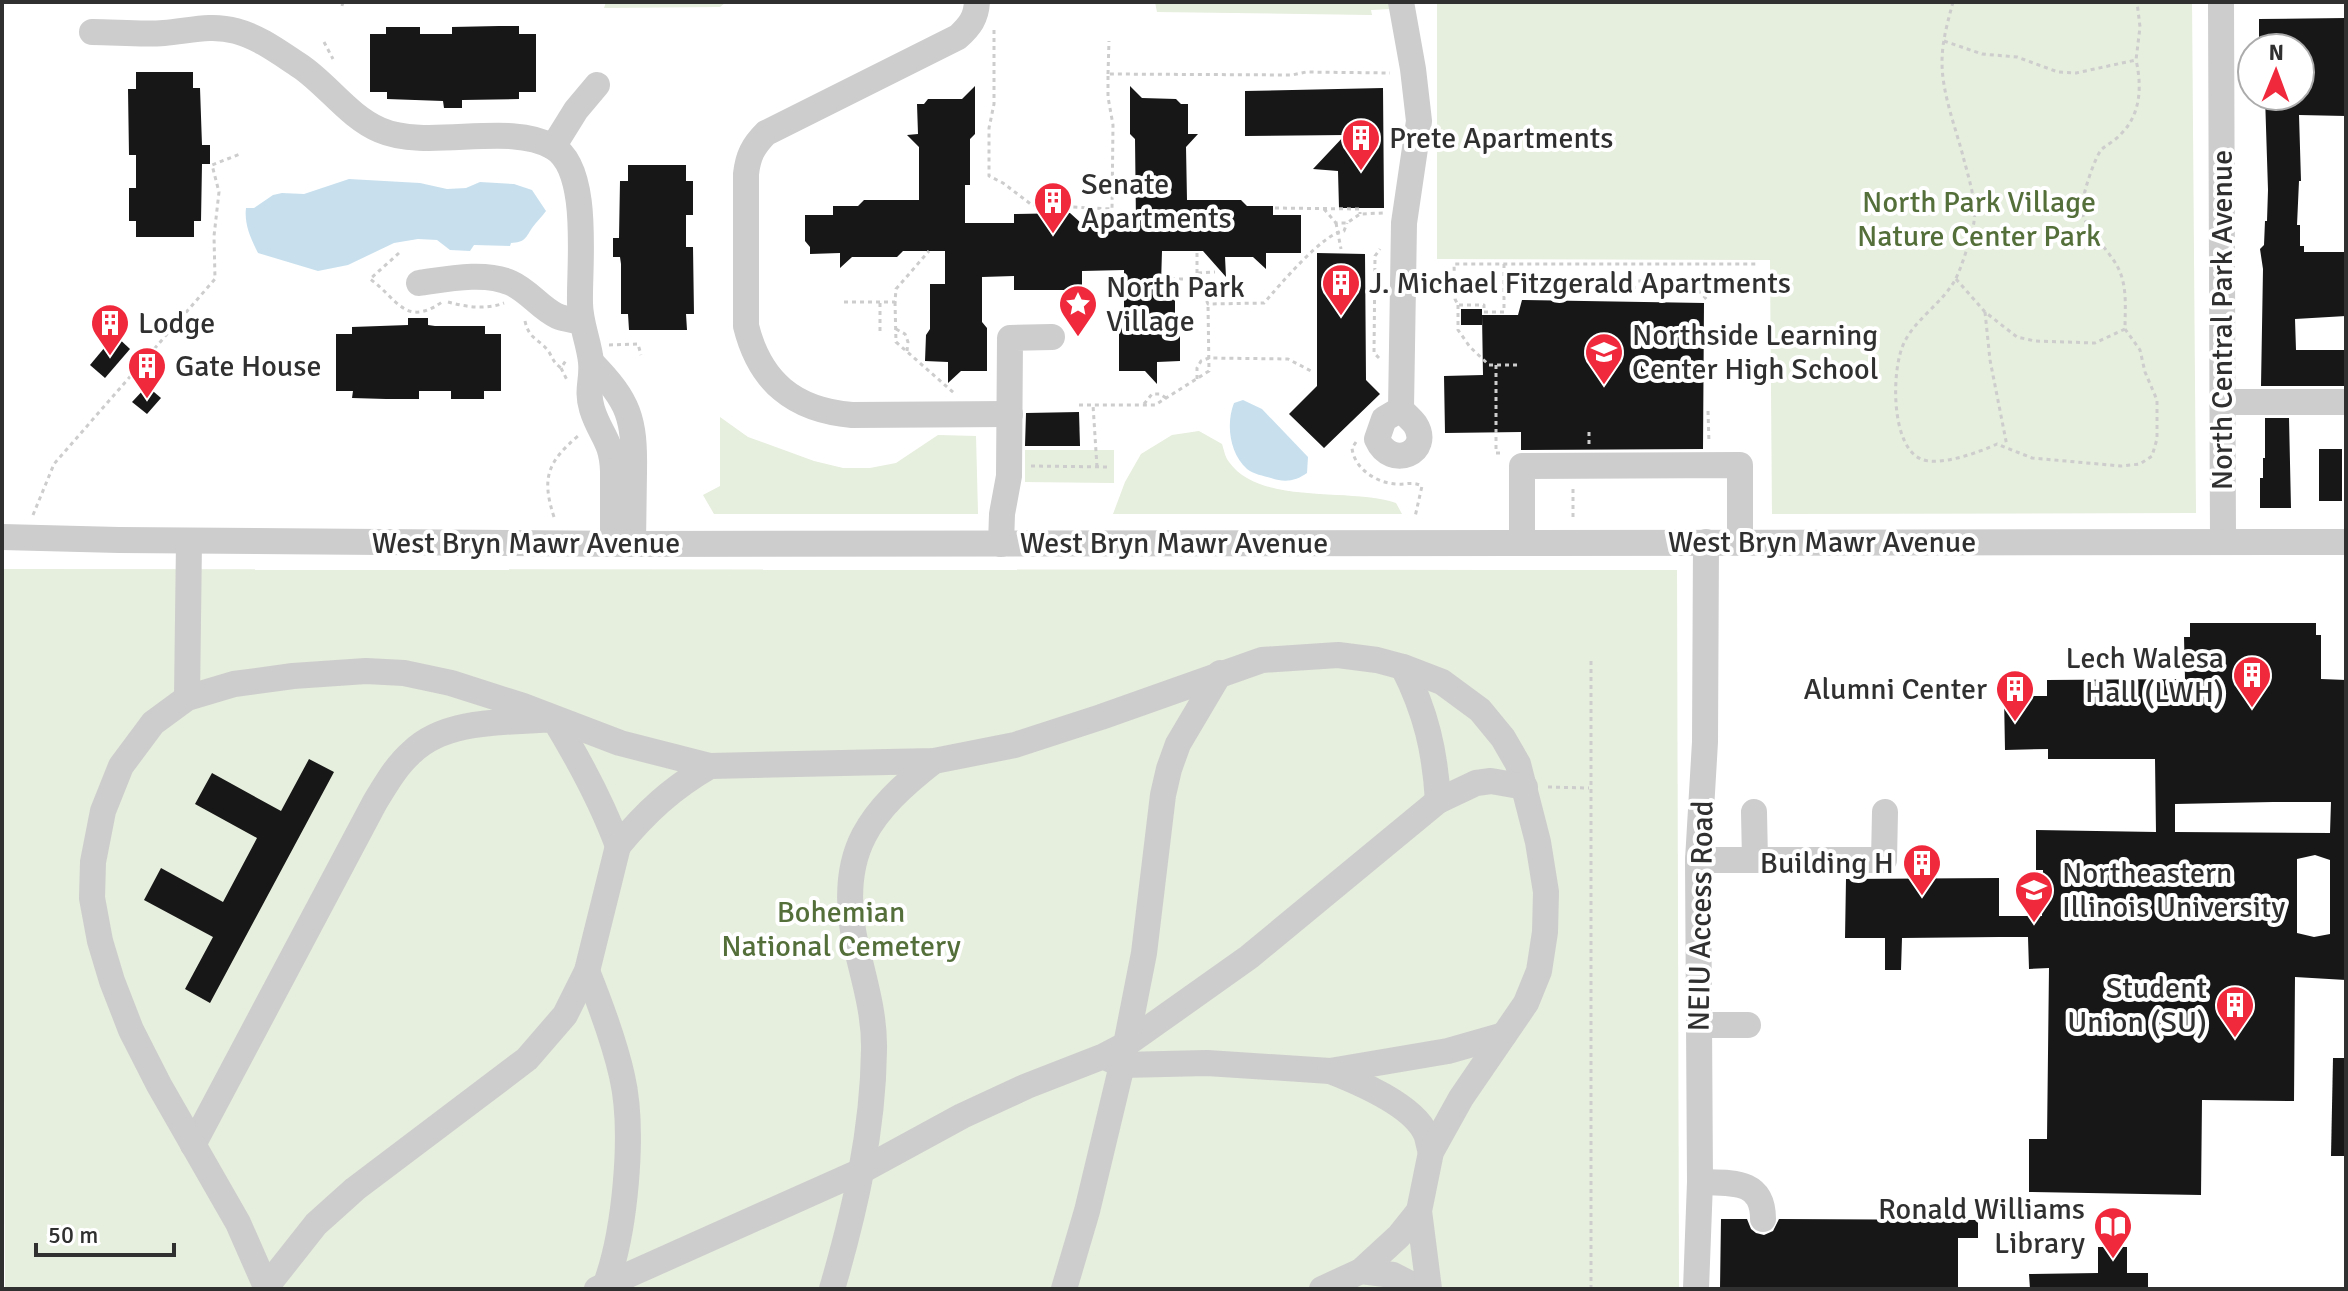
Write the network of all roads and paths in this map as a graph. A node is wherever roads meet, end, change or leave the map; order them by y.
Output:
1 (977, 2) edge
2 (1401, 2) edge
3 (1953, 2) edge
4 (2137, 2) edge
5 (2221, 2) edge
6 (994, 31) dead end
7 (92, 32) dead end
8 (1109, 41) dead end
9 (1944, 41) junction
10 (324, 42) dead end
11 (333, 59) dead end
12 (2136, 60) junction
13 (1401, 73) dead end
14 (1108, 74) junction
15 (597, 85) dead end
16 (553, 147) junction
17 (240, 154) dead end
18 (1275, 208) dead end
19 (1323, 209) junction
20 (1391, 213) dead end
21 (1360, 214) junction
22 (1336, 223) junction
23 (1347, 223) junction
24 (1338, 231) junction
25 (1382, 246) dead end
26 (1341, 249) dead end
27 (929, 251) dead end
28 (1197, 252) dead end
29 (399, 253) dead end
30 (1504, 264) junction
31 (1756, 264) dead end
32 (1215, 272) dead end
33 (1197, 273) junction
34 (1163, 279) dead end
35 (1197, 279) junction
36 (1956, 279) junction
37 (419, 283) dead end
38 (1503, 284) junction
39 (508, 302) dead end
40 (844, 302) dead end
41 (895, 302) junction
42 (1709, 302) dead end
43 (880, 303) junction
44 (1208, 304) junction
45 (1458, 305) junction
46 (1985, 312) junction
47 (525, 320) dead end
48 (896, 329) junction
49 (2125, 329) junction
50 (880, 331) dead end
51 (1052, 337) dead end
52 (587, 343) junction
53 (907, 351) junction
54 (641, 355) dead end
55 (1209, 358) junction
56 (1382, 362) dead end
57 (1496, 365) junction
58 (1521, 365) dead end
59 (561, 368) junction
60 (1311, 371) dead end
61 (1197, 379) junction
62 (571, 387) dead end
63 (1166, 398) junction
64 (2222, 402) junction
65 (2346, 402) edge
66 (1079, 405) dead end
67 (1093, 405) junction
68 (1143, 405) junction
69 (1401, 409) dead end
70 (1708, 411) dead end
71 (1010, 414) junction
72 (979, 415) junction
73 (578, 435) dead end
74 (1357, 441) dead end
75 (2007, 447) junction
76 (1511, 453) dead end
77 (1709, 454) dead end
78 (1009, 466) junction
79 (1097, 467) junction
80 (1111, 467) dead end
81 (33, 515) dead end
82 (554, 517) dead end
83 (1415, 517) dead end
84 (2, 537) edge
85 (189, 541) junction
86 (2223, 541) junction
87 (1522, 542) junction
88 (1706, 542) junction
89 (1740, 542) junction
90 (2346, 542) edge
91 (623, 544) junction
92 (1001, 544) junction
93 (1591, 657) dead end
94 (1403, 667) junction
95 (1220, 673) junction
96 (451, 683) junction
97 (187, 698) junction
98 (554, 719) junction
99 (453, 730) junction
100 (934, 761) junction
101 (710, 766) junction
102 (1525, 787) junction
103 (1590, 788) junction
104 (1438, 801) junction
105 (1754, 812) dead end
106 (1885, 812) dead end
107 (618, 846) junction
108 (1698, 860) junction
109 (1755, 860) junction
110 (587, 971) junction
111 (1700, 1025) junction
112 (1748, 1025) dead end
113 (1504, 1035) junction
114 (1117, 1055) junction
115 (1330, 1071) junction
116 (193, 1145) junction
117 (1431, 1152) junction
118 (861, 1171) junction
119 (1700, 1182) junction
120 (1419, 1211) junction
121 (1763, 1219) dead end
122 (1361, 1271) junction
123 (267, 1287) edge
124 (602, 1288) edge
125 (832, 1289) edge
126 (1064, 1289) edge
127 (1322, 1289) edge
128 (1420, 1289) edge
129 (1429, 1289) edge
130 (1591, 1289) edge
131 (1696, 1289) edge

1 - 72 street
2 - 69 street
3 - 9 path
4 - 12 path
5 - 64 street, North Central Park Avenue
6 - 14 path
7 - 16 street
8 - 14 path
9 - 12 path
9 - 36 path
10 - 11 path
12 - 49 path
13 - 14 path
15 - 16 street
16 - 52 street
17 - 81 path
18 - 19 path
19 - 21 path
19 - 22 path
20 - 21 path
21 - 23 path
22 - 23 path
22 - 24 path
23 - 24 path
24 - 26 path
24 - 44 path
25 - 56 path
27 - 41 path
28 - 33 path
29 - 39 path
30 - 31 path
30 - 38 path
30 - 45 path
32 - 33 path
33 - 35 path
34 - 35 path
35 - 44 path
36 - 46 path
36 - 75 path
37 - 52 street
38 - 42 path
38 - 45 path
40 - 43 path
41 - 43 path
41 - 48 path
43 - 50 path
44 - 55 path
45 - 57 path
46 - 49 path
46 - 75 path
47 - 59 path
48 - 53 path
48 - 53 path
49 - 75 path
51 - 71 street
52 - 54 path
52 - 59 path
52 - 91 street
53 - 72 path
55 - 60 path
55 - 61 path
55 - 61 path
57 - 58 path
57 - 76 path
59 - 62 path
61 - 63 path
63 - 68 path
63 - 68 path
64 - 65 street
64 - 86 street, North Central Park Avenue
66 - 67 path
67 - 68 path
67 - 79 path
70 - 77 path
71 - 72 street
71 - 78 street
73 - 82 path
74 - 83 path
78 - 79 path
78 - 92 street
79 - 80 path
84 - 85 street, West Bryn Mawr Avenue
85 - 91 street, West Bryn Mawr Avenue
85 - 97 street
86 - 89 street, West Bryn Mawr Avenue
86 - 90 street, West Bryn Mawr Avenue
87 - 88 street, West Bryn Mawr Avenue
87 - 89 street
87 - 92 street, West Bryn Mawr Avenue
88 - 89 street, West Bryn Mawr Avenue
88 - 108 street, NEIU Access Road
91 - 92 street, West Bryn Mawr Avenue
93 - 103 path
94 - 95 street
94 - 102 street
94 - 104 street
95 - 100 street
95 - 114 street
96 - 97 street
96 - 98 street
96 - 99 street
97 - 116 street
98 - 99 street
98 - 101 street
98 - 107 street
99 - 116 street
100 - 101 street
100 - 118 street
101 - 107 street
102 - 103 path
102 - 104 street
102 - 113 street
103 - 130 path
104 - 114 street
105 - 109 street
106 - 109 street
107 - 110 street
108 - 109 street
108 - 111 street, NEIU Access Road
110 - 123 street
110 - 124 street
111 - 112 street
111 - 119 street, NEIU Access Road
113 - 115 street
113 - 117 street
114 - 115 street
114 - 118 street
114 - 126 street
115 - 117 street
116 - 123 street
117 - 120 street
118 - 124 street
118 - 125 street
119 - 121 street
119 - 131 street, NEIU Access Road
120 - 122 street
120 - 129 street
122 - 127 street
122 - 128 street

